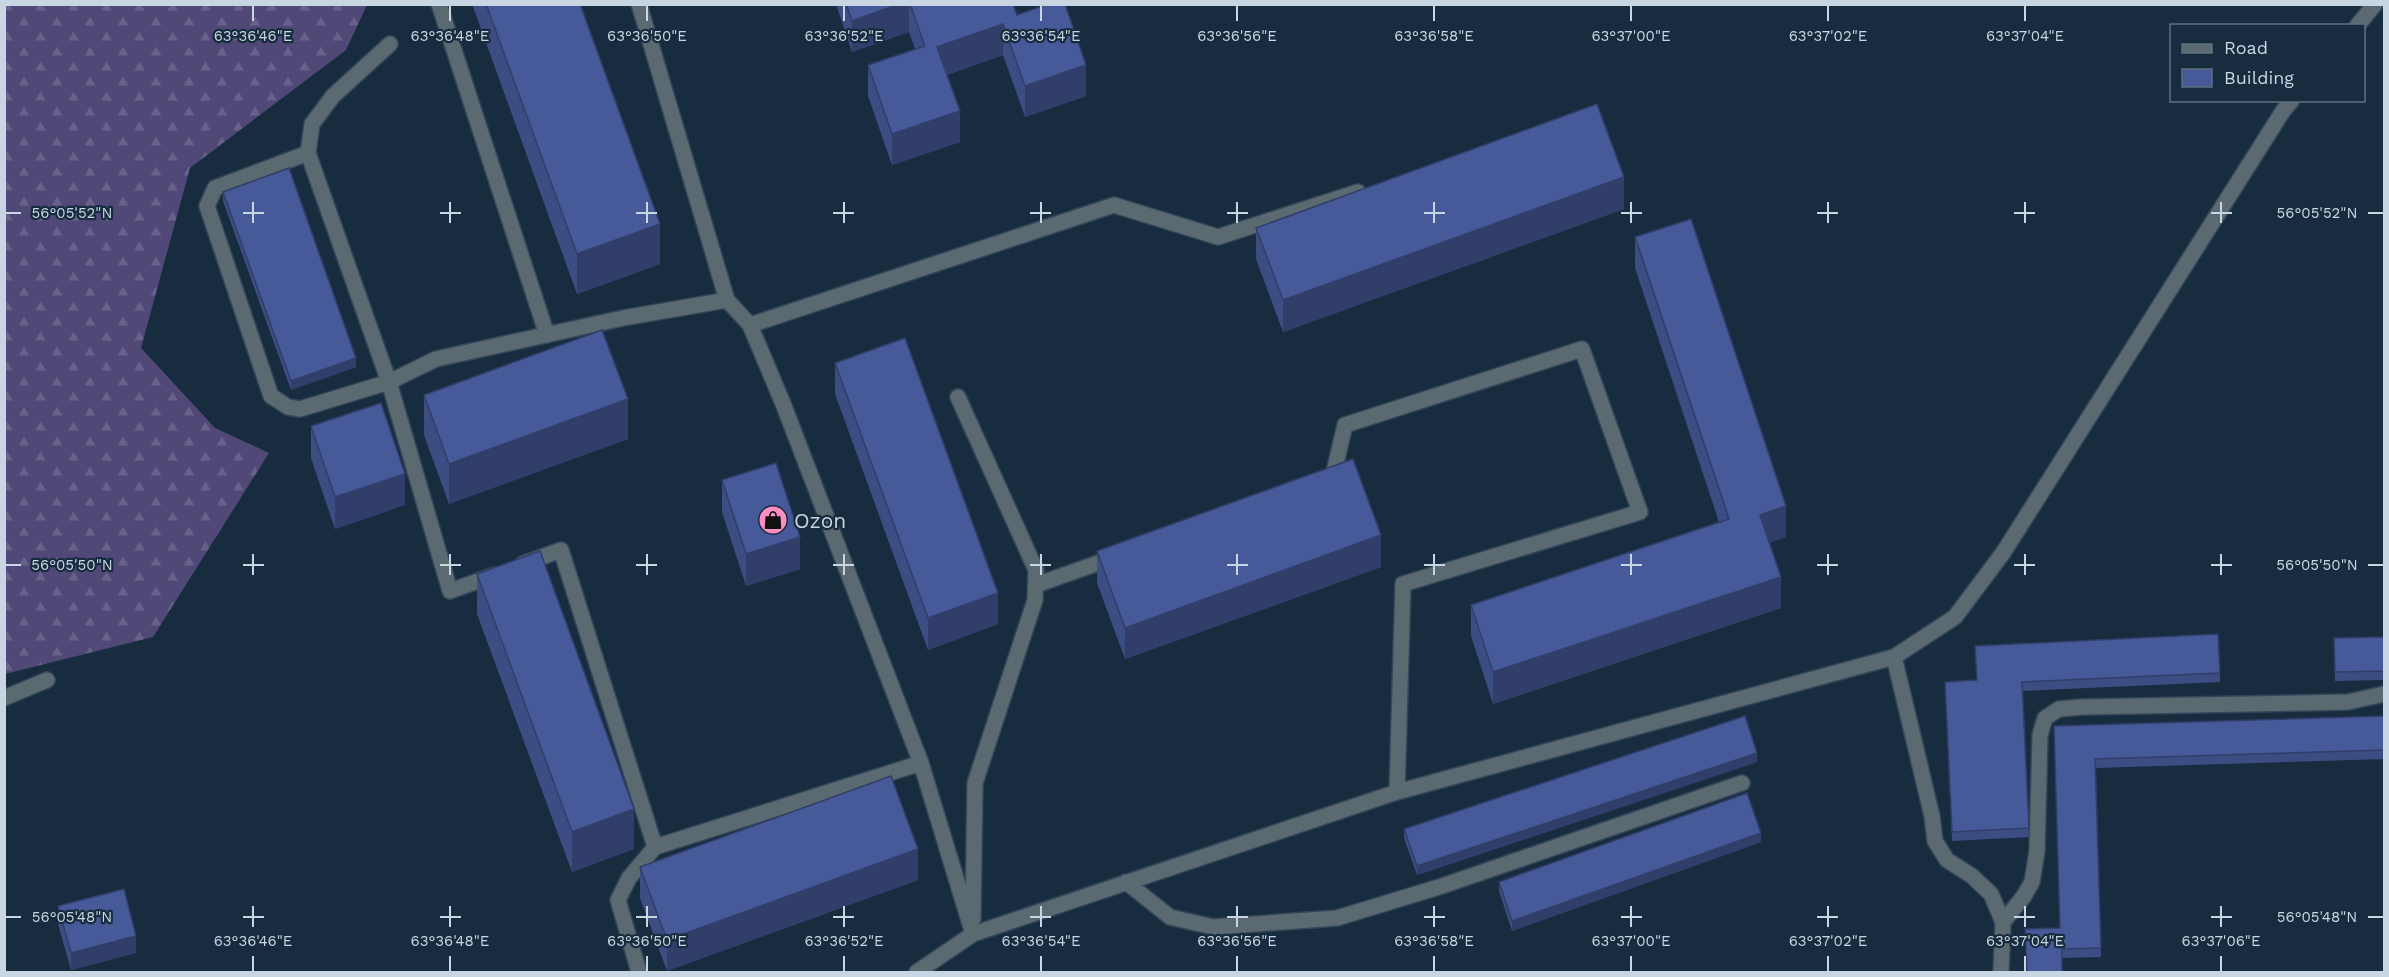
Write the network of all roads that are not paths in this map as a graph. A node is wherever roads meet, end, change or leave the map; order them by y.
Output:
1 (439, 4) edge
2 (639, 4) edge
3 (2375, 4) edge
4 (2359, 24) edge
5 (390, 44) dead end
6 (2290, 102) edge
7 (308, 153) junction
8 (1377, 186) edge
9 (727, 300) junction
10 (750, 325) junction
11 (547, 335) junction
12 (389, 382) junction
13 (958, 398) dead end
14 (1321, 484) edge
15 (1134, 550) edge
16 (1036, 585) junction
17 (1894, 657) junction
18 (46, 680) dead end
19 (2385, 694) edge
20 (4, 698) edge
21 (921, 763) junction
22 (1742, 783) dead end
23 (1397, 792) junction
24 (656, 847) junction
25 (1126, 882) junction
26 (2003, 922) junction
27 (973, 934) junction
28 (639, 972) edge
29 (917, 972) edge
30 (2001, 972) edge

1 - 11 street
2 - 9 street
3 - 4 street
5 - 7 street
6 - 17 street
7 - 12 street
7 - 12 street
8 - 10 street
9 - 10 street
9 - 11 street
10 - 21 street
11 - 12 street
12 - 24 street
13 - 16 street
14 - 23 street
15 - 16 street
16 - 27 street
17 - 23 street
17 - 26 street
18 - 20 street
19 - 26 street
21 - 24 street
21 - 27 street
22 - 25 street
23 - 25 street
24 - 28 street
25 - 27 street
26 - 30 street
27 - 29 street

